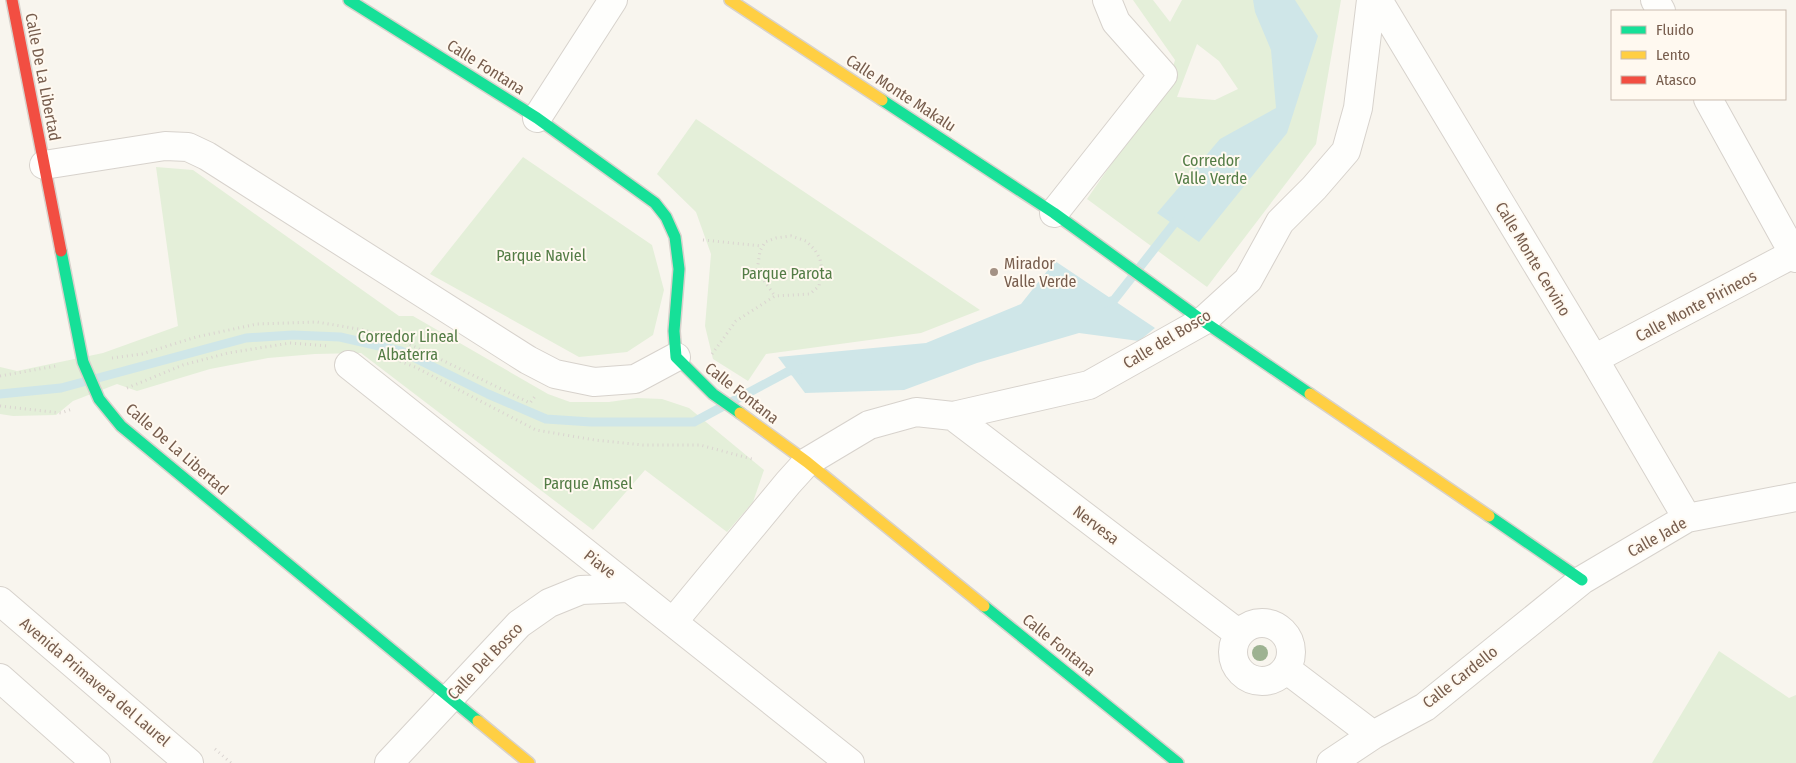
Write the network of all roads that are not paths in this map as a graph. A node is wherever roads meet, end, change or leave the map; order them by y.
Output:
1 (12, 0) edge
2 (349, 0) edge
3 (613, 0) edge
4 (730, 0) edge
5 (1085, 0) edge
6 (1371, 0) edge
7 (1378, 0) edge
8 (1111, 11) edge
9 (1709, 100) edge
10 (537, 118) junction
11 (44, 165) junction
12 (1054, 213) junction
13 (1795, 254) edge
14 (1203, 321) junction
15 (342, 355) road end
16 (676, 357) junction
17 (1594, 359) junction
18 (953, 416) junction
19 (807, 462) junction
20 (1796, 498) edge
21 (1687, 518) junction
22 (1582, 580) junction
23 (629, 588) junction
24 (0, 602) edge
25 (673, 622) junction
26 (1239, 634) junction
27 (1286, 669) junction
28 (0, 678) edge
29 (450, 697) junction
30 (1373, 735) junction
31 (96, 763) edge
32 (189, 763) edge
33 (389, 763) edge
34 (529, 763) edge
35 (850, 763) edge
36 (1178, 763) edge
37 (1331, 763) edge

1 - 11 street, Calle De La Libertad
2 - 10 street, Calle Fontana
3 - 10 street
4 - 12 street, Calle Monte Makalu
5 - 8 street
6 - 14 street, Calle del Bosco
7 - 17 street, Calle Monte Cervino
8 - 12 street
9 - 13 street
10 - 16 street, Calle Fontana
11 - 16 street
11 - 29 street, Calle De La Libertad
12 - 14 street, Calle Monte Makalu
13 - 17 street, Calle Monte Pirineos
14 - 18 street, Calle del Bosco
14 - 22 street, Calle Monte Makalu
15 - 23 street, Piave
16 - 19 street, Calle Fontana
17 - 21 street, Calle Monte Cervino
18 - 19 street, Calle del Bosco
18 - 26 street, Nervesa
19 - 25 street, Calle del Bosco
19 - 36 street, Calle Fontana
20 - 21 street, Calle Jade
21 - 22 street, Calle Jade
22 - 30 street, Calle Cardello
23 - 25 street, Piave
23 - 29 street, Calle Del Bosco
24 - 32 street, Avenida Primavera del Laurel
25 - 35 street, Piave
26 - 27 street
26 - 27 street
27 - 30 street
28 - 31 street
29 - 33 street, Calle Del Bosco
29 - 34 street, Calle De La Libertad
30 - 37 street, Calle Cardello

